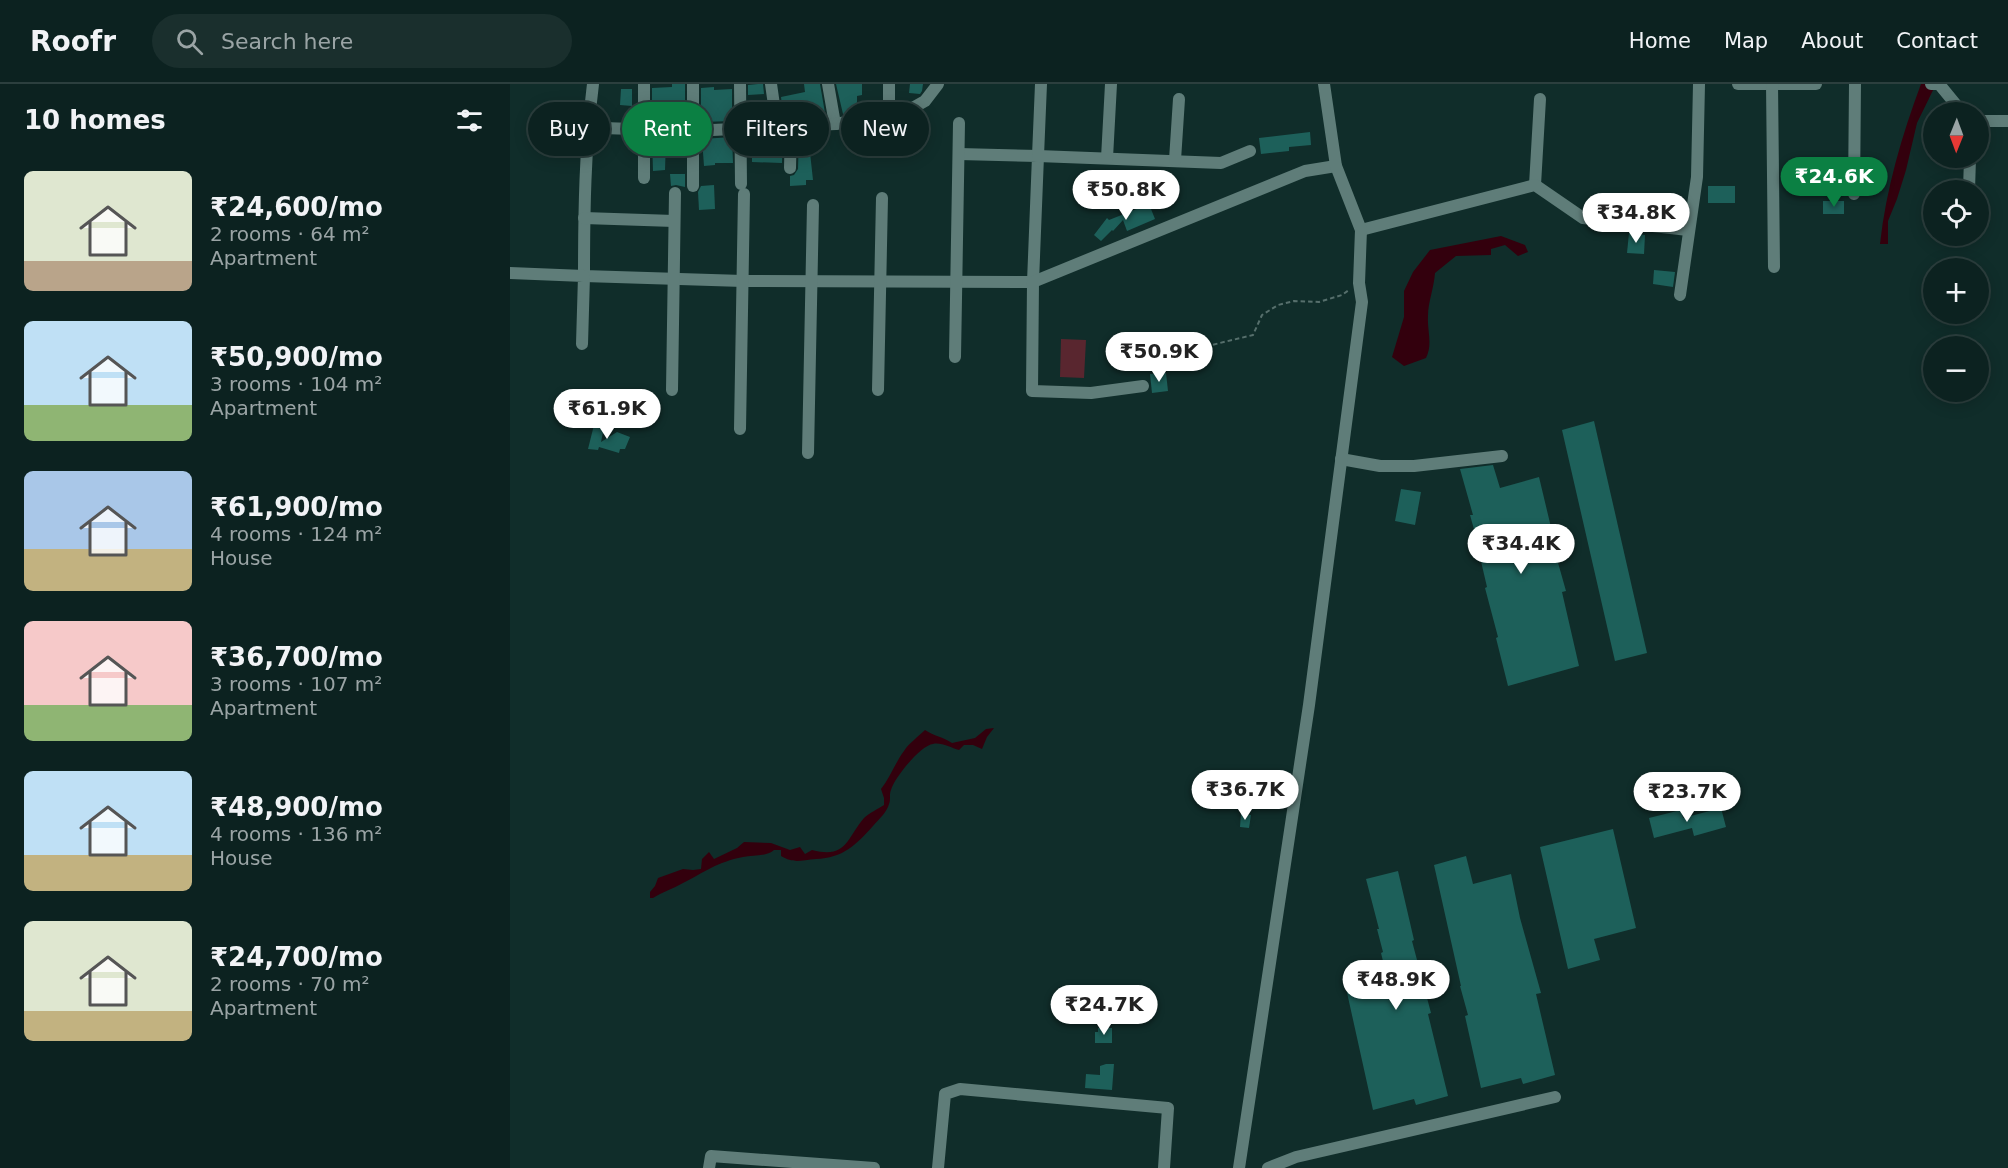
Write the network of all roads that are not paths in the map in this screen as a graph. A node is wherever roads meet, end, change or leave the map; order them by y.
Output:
1 (593, 84) edge
2 (644, 84) edge
3 (693, 84) edge
4 (740, 84) edge
5 (771, 84) edge
6 (828, 84) edge
7 (889, 84) edge
8 (938, 84) edge
9 (1041, 84) edge
10 (1111, 84) edge
11 (1324, 84) edge
12 (1699, 84) edge
13 (1738, 84) edge
14 (1772, 84) edge
15 (1816, 84) edge
16 (1855, 84) edge
17 (1930, 84) edge
18 (1939, 84) edge
19 (1179, 99) dead end
20 (1539, 99) dead end
21 (644, 102) edge
22 (693, 102) edge
23 (740, 102) edge
24 (774, 102) edge
25 (889, 102) edge
26 (923, 102) edge
27 (1954, 102) edge
28 (1989, 121) edge
29 (2008, 121) edge
30 (841, 123) edge
31 (959, 123) dead end
32 (829, 124) edge
33 (835, 124) junction
34 (1250, 152) dead end
35 (959, 154) junction
36 (644, 156) edge
37 (692, 156) edge
38 (741, 156) edge
39 (790, 156) edge
40 (1038, 156) junction
41 (1107, 158) junction
42 (1175, 160) junction
43 (1336, 165) junction
44 (790, 168) dead end
45 (644, 178) dead end
46 (693, 186) dead end
47 (1535, 186) junction
48 (675, 193) dead end
49 (1854, 194) dead end
50 (882, 198) dead end
51 (813, 205) dead end
52 (584, 218) junction
53 (674, 221) junction
54 (1361, 230) junction
55 (1688, 230) junction
56 (1774, 267) dead end
57 (510, 273) edge
58 (584, 276) junction
59 (674, 279) junction
60 (811, 280) junction
61 (743, 281) junction
62 (881, 282) junction
63 (1034, 282) junction
64 (956, 283) junction
65 (1680, 295) dead end
66 (582, 344) dead end
67 (955, 357) dead end
68 (1143, 386) dead end
69 (672, 390) dead end
70 (878, 390) dead end
71 (740, 429) dead end
72 (808, 453) dead end
73 (1502, 456) dead end
74 (1341, 459) junction
75 (1555, 1098) dead end
76 (709, 1168) edge
77 (874, 1168) edge
78 (938, 1168) edge
79 (1164, 1168) edge
80 (1239, 1168) edge
81 (1268, 1168) edge

1 - 52 street
2 - 21 street
3 - 22 street
4 - 23 street
5 - 24 street
6 - 33 street
7 - 25 street
8 - 26 street
9 - 40 street
10 - 41 street
11 - 43 street
12 - 55 street
13 - 14 street
14 - 15 street
14 - 56 street
16 - 49 street
17 - 18 street
18 - 27 street
19 - 42 street
20 - 47 street
28 - 29 street
30 - 33 street
31 - 35 street
32 - 33 street
34 - 42 street
35 - 40 street
35 - 64 street
36 - 45 street
37 - 46 street
38 - 61 street
39 - 44 street
40 - 41 street
40 - 63 street
41 - 42 street
43 - 54 street
43 - 63 street
47 - 54 street
47 - 55 street
48 - 53 street
50 - 62 street
51 - 60 street
52 - 53 street
52 - 58 street
53 - 59 street
54 - 74 street
55 - 65 street
57 - 58 street
58 - 59 street
58 - 66 street
59 - 61 street
59 - 69 street
60 - 61 street
60 - 62 street
60 - 72 street
61 - 71 street
62 - 64 street
62 - 70 street
63 - 64 street
63 - 68 street
64 - 67 street
73 - 74 street
74 - 80 street
75 - 81 street
76 - 77 street
78 - 79 street

